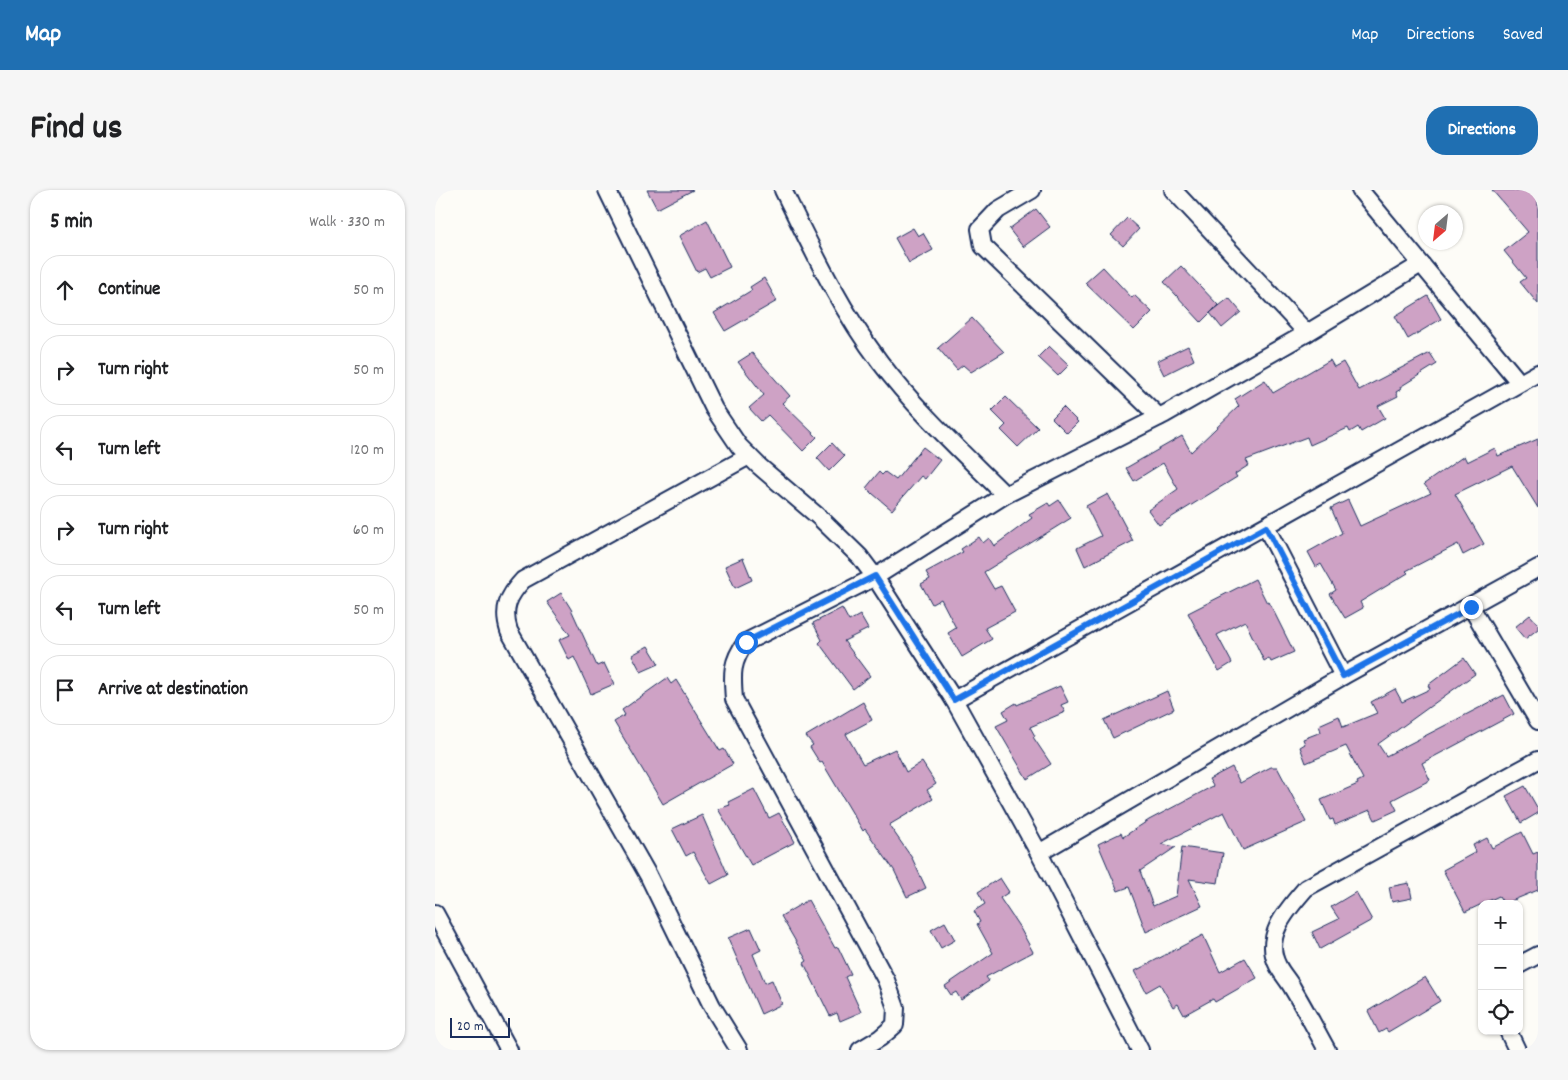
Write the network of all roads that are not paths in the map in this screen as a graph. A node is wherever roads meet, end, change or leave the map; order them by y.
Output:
1 (607, 190) edge
2 (783, 190) edge
3 (1032, 190) edge
4 (1173, 190) edge
5 (1360, 190) edge
6 (1421, 264) junction
7 (1307, 333) junction
8 (1538, 373) edge
9 (1519, 382) junction
10 (1159, 417) junction
11 (749, 456) junction
12 (1005, 495) junction
13 (1266, 527) junction
14 (1538, 568) edge
15 (875, 576) junction
16 (1471, 607) junction
17 (1343, 676) junction
18 (954, 700) junction
19 (1538, 721) edge
20 (1538, 760) edge
21 (1039, 853) junction
22 (435, 913) edge
23 (1538, 955) edge
24 (1523, 963) edge
25 (1510, 1035) edge
26 (509, 1050) edge
27 (739, 1050) edge
28 (860, 1050) edge
29 (1140, 1050) edge
30 (1327, 1050) edge
31 (1517, 1050) edge

1 - 11 street
2 - 12 street
3 - 10 street
4 - 7 street
5 - 6 street
6 - 7 street
6 - 9 street
7 - 10 street
8 - 9 street
9 - 13 street
10 - 12 street
11 - 15 street
11 - 27 street
12 - 15 street
13 - 17 street
13 - 18 street
14 - 16 street
15 - 18 street
15 - 28 street
16 - 17 street
16 - 19 street
17 - 21 street
18 - 21 street
20 - 30 street
21 - 29 street
22 - 26 street
23 - 24 street
25 - 31 street

